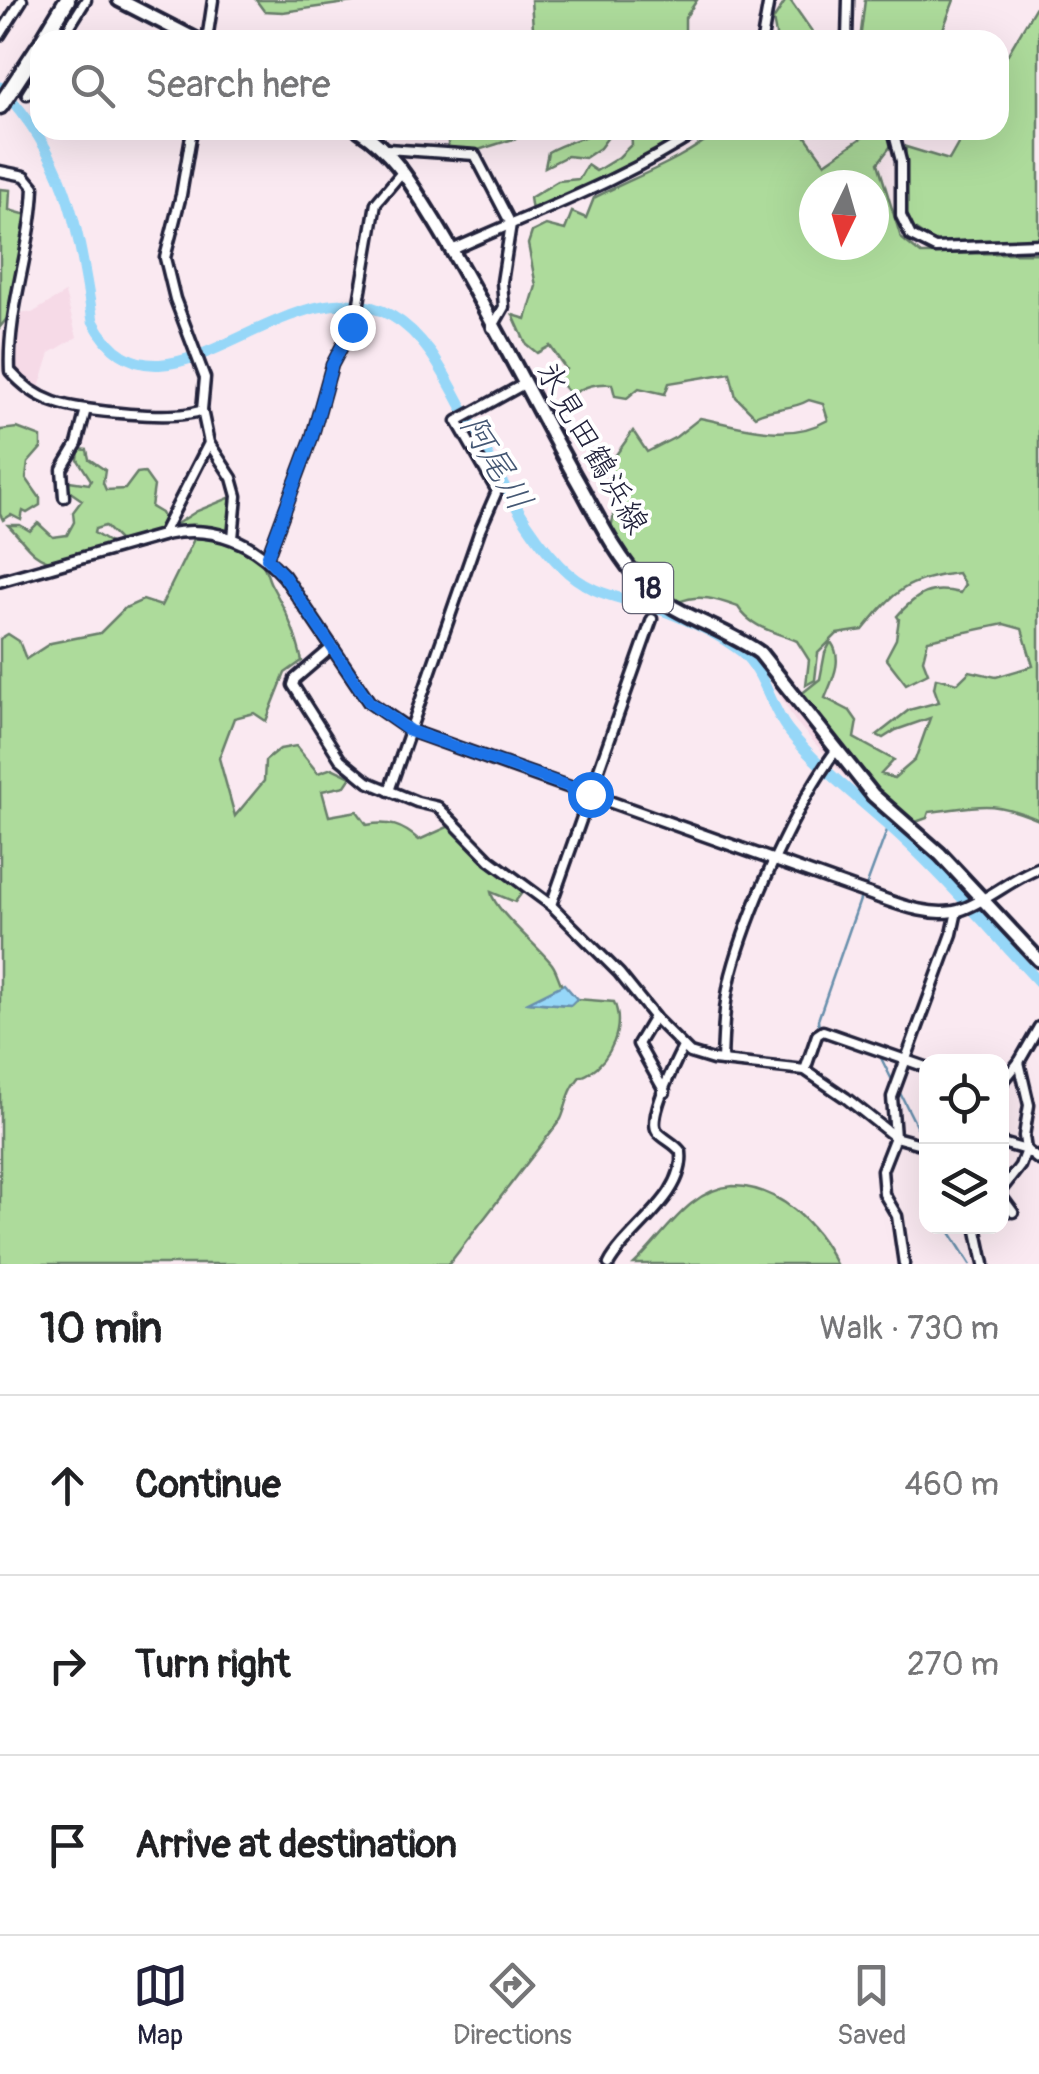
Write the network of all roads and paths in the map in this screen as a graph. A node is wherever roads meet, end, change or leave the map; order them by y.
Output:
1 (22, 0) edge
2 (69, 0) edge
3 (86, 0) edge
4 (119, 0) edge
5 (213, 0) edge
6 (769, 0) edge
7 (848, 0) edge
8 (51, 30) edge
9 (67, 30) edge
10 (178, 30) edge
11 (208, 30) edge
12 (764, 30) edge
13 (846, 30) edge
14 (0, 35) edge
15 (30, 63) edge
16 (30, 66) edge
17 (30, 89) edge
18 (27, 94) dead end
19 (0, 110) edge
20 (190, 140) edge
21 (373, 140) edge
22 (682, 140) edge
23 (896, 140) edge
24 (386, 149) junction
25 (0, 170) edge
26 (403, 171) junction
27 (511, 224) junction
28 (1039, 244) edge
29 (452, 250) junction
30 (492, 328) junction
31 (10, 371) junction
32 (0, 378) edge
33 (524, 384) junction
34 (86, 409) junction
35 (202, 410) junction
36 (208, 443) junction
37 (64, 497) dead end
38 (162, 535) junction
39 (233, 538) junction
40 (267, 558) junction
41 (0, 581) edge
42 (652, 618) dead end
43 (330, 648) junction
44 (410, 731) junction
45 (834, 754) junction
46 (389, 791) junction
47 (590, 794) junction
48 (776, 861) junction
49 (1039, 868) edge
50 (979, 900) junction
51 (551, 905) junction
52 (961, 910) junction
53 (1039, 960) edge
54 (654, 1016) junction
55 (1039, 1027) edge
56 (683, 1047) junction
57 (906, 1060) junction
58 (722, 1061) junction
59 (1019, 1062) junction
60 (919, 1064) edge
61 (805, 1070) junction
62 (1009, 1074) edge
63 (665, 1092) junction
64 (895, 1137) junction
65 (919, 1142) edge
66 (1005, 1144) edge
67 (1026, 1150) junction
68 (1039, 1160) edge
69 (1009, 1179) edge
70 (1009, 1207) edge
71 (1013, 1212) dead end
72 (978, 1234) edge
73 (609, 1264) edge
74 (904, 1264) edge
75 (984, 1264) edge

1 - 14 street
2 - 8 highway
3 - 9 street
4 - 10 main road
5 - 11 street
6 - 12 street
7 - 13 street
15 - 19 highway
16 - 19 highway
17 - 18 street
20 - 35 street
21 - 24 main road, 氷見田鶴浜線 / 18
22 - 27 street
23 - 28 street
24 - 26 main road, 氷見田鶴浜線 / 18
24 - 27 street
25 - 31 street
26 - 29 main road, 氷見田鶴浜線 / 18
26 - 40 street
27 - 29 street
27 - 30 street
29 - 30 main road, 氷見田鶴浜線 / 18
30 - 33 main road, 氷見田鶴浜線 / 18
31 - 32 street
31 - 34 street
33 - 44 street
33 - 45 main road, 氷見田鶴浜線 / 18
34 - 35 street
34 - 37 street
35 - 36 street
36 - 38 street
36 - 39 street
38 - 39 street
38 - 41 street
39 - 40 street
40 - 43 street
42 - 47 street
43 - 44 street
43 - 46 street
44 - 46 street
44 - 47 street
45 - 48 street
45 - 50 main road, 氷見田鶴浜線 / 18
46 - 51 street
47 - 48 street
47 - 51 street
48 - 52 street
48 - 58 street
49 - 50 street
50 - 52 street
50 - 53 main road, 氷見田鶴浜線 / 18
51 - 54 street
52 - 57 street
54 - 56 street
54 - 63 street
55 - 59 street
56 - 58 street
56 - 63 street
57 - 60 street
57 - 61 street
57 - 64 street
58 - 61 street
59 - 62 street
59 - 67 street
61 - 64 street
63 - 73 street
64 - 65 street
64 - 74 street
66 - 67 street
67 - 68 street
67 - 69 street
70 - 71 street
72 - 75 street

